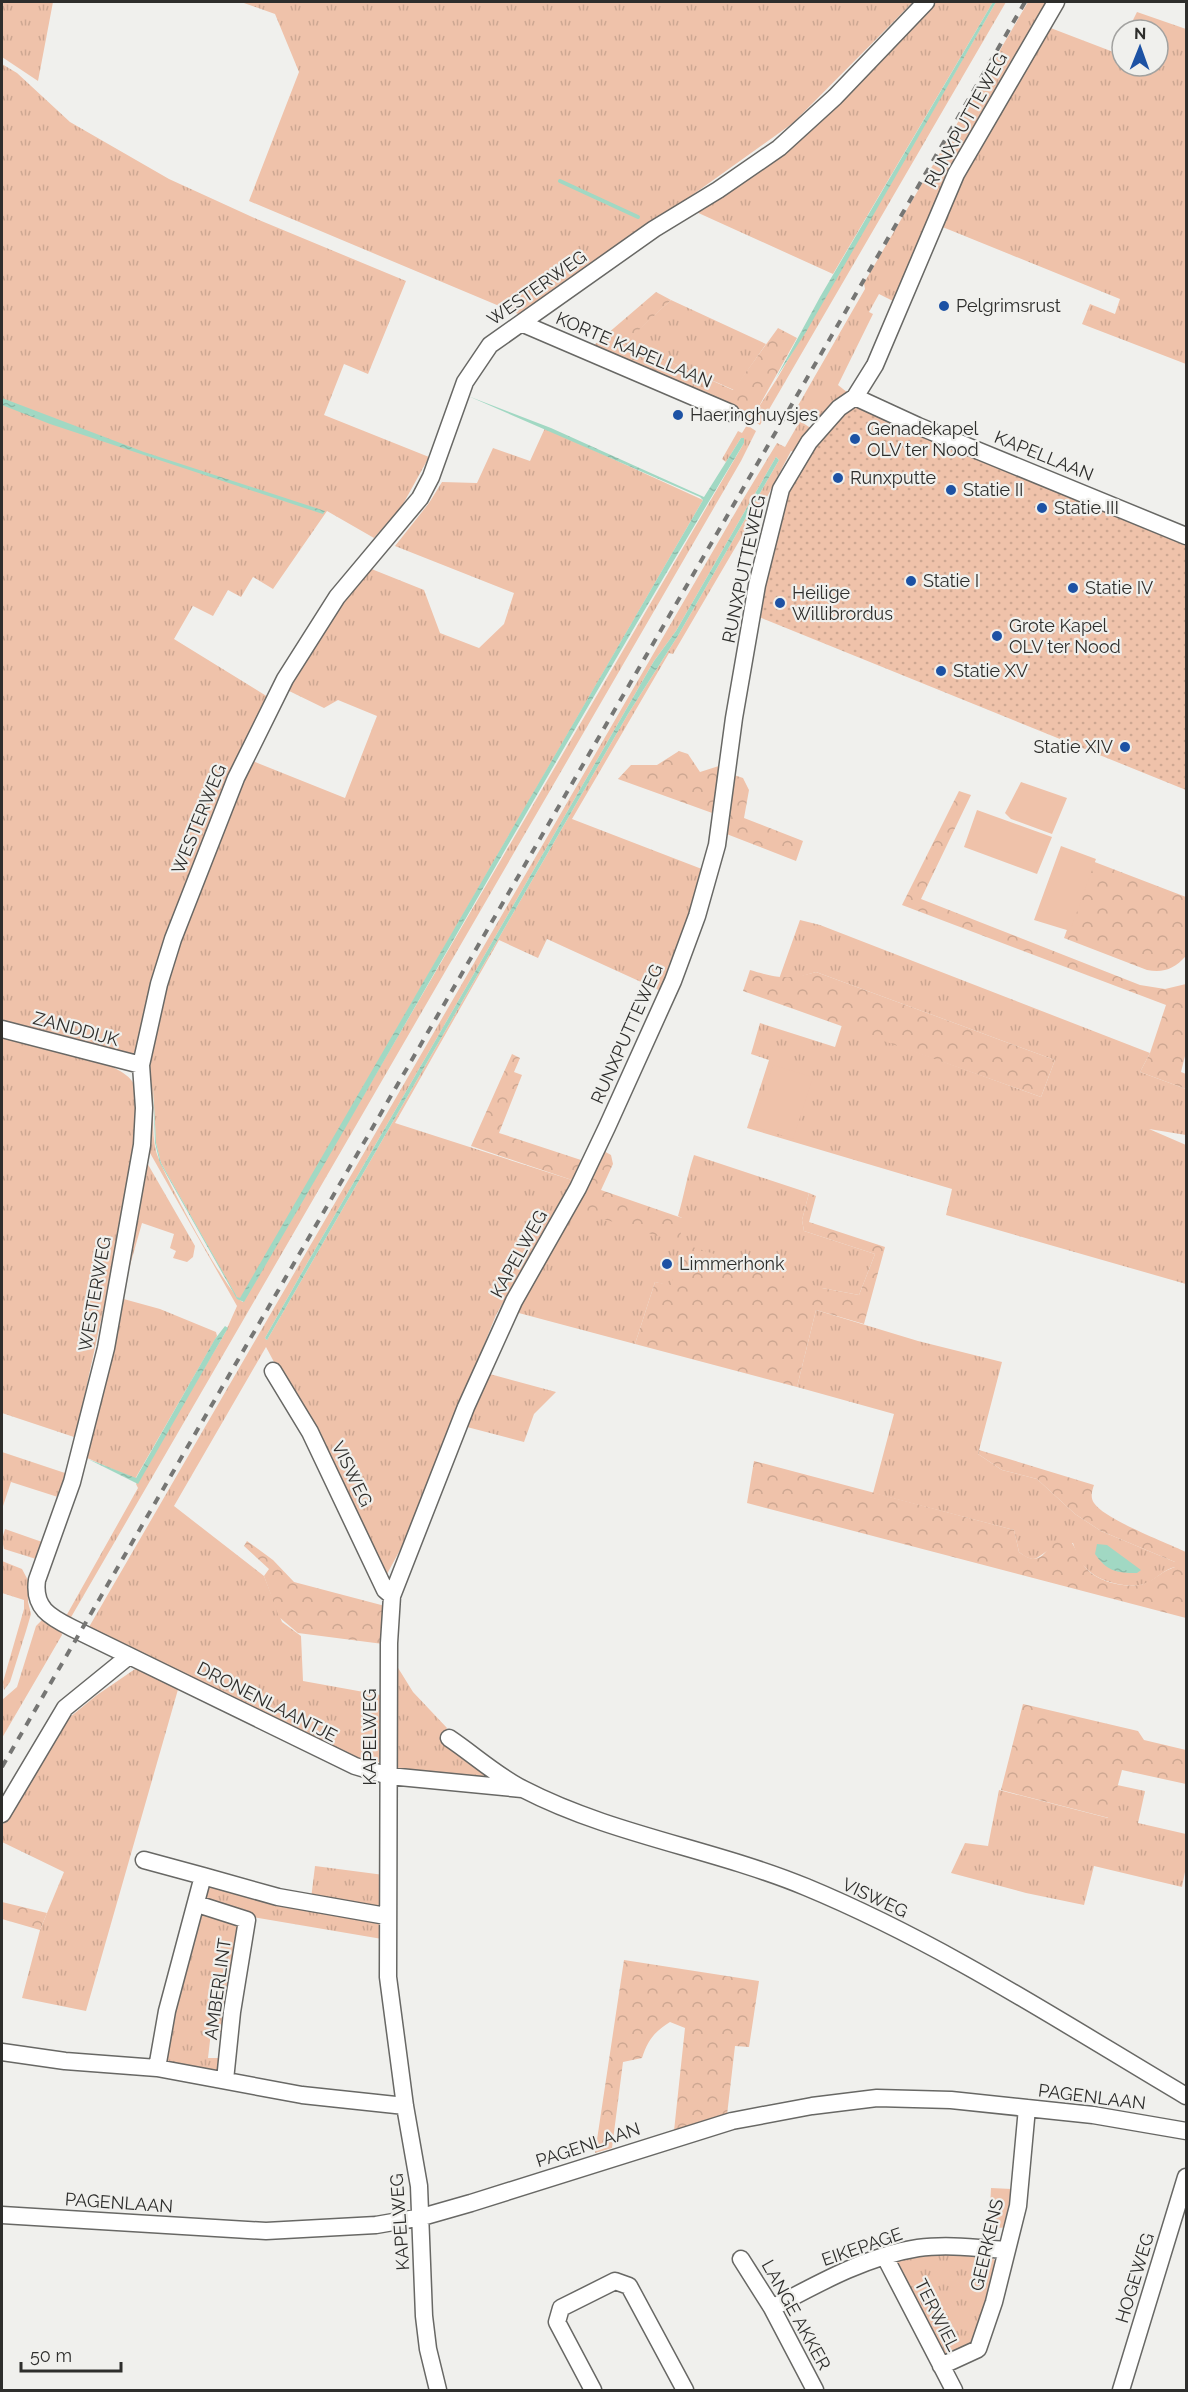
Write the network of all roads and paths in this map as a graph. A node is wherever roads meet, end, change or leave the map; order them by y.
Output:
1 (926, 2) edge
2 (1056, 2) edge
3 (521, 323) junction
4 (855, 397) junction
5 (731, 413) dead end
6 (1186, 536) edge
7 (2, 1029) edge
8 (141, 1065) junction
9 (607, 1127) joint
10 (273, 1371) dead end
11 (392, 1596) junction
12 (129, 1656) junction
13 (449, 1738) dead end
14 (389, 1776) junction
15 (522, 1789) junction
16 (2, 1814) edge
17 (144, 1860) dead end
18 (203, 1876) junction
19 (197, 1904) junction
20 (386, 1916) junction
21 (2, 2052) edge
22 (158, 2068) junction
23 (225, 2080) junction
24 (1186, 2096) edge
25 (405, 2106) junction
26 (1027, 2108) junction
27 (1186, 2131) edge
28 (1186, 2177) edge
29 (2, 2216) edge
30 (422, 2217) junction
31 (1007, 2250) junction
32 (885, 2257) junction
33 (741, 2259) dead end
34 (772, 2308) junction
35 (941, 2366) junction
36 (438, 2391) edge
37 (592, 2391) edge
38 (685, 2391) edge
39 (815, 2391) edge
40 (954, 2391) edge
41 (1121, 2391) edge

1 - 3 street, WESTERWEG
2 - 4 street, RUNXPUTTEWEG
3 - 5 street, KORTE KAPELLAAN
3 - 8 street, WESTERWEG
4 - 6 street, KAPELLAAN
4 - 9 street, RUNXPUTTEWEG
7 - 8 street, ZANDDIJK
8 - 12 street, WESTERWEG
9 - 11 street, KAPELWEG
10 - 11 street, VISWEG
11 - 14 street, KAPELWEG
12 - 14 street, DRONENLAANTJE
12 - 16 street
13 - 15 street, VISWEG
14 - 15 street, VISWEG
14 - 20 street, KAPELWEG
15 - 24 street, VISWEG
17 - 18 street
18 - 19 street, AMBERLINT
18 - 20 street
19 - 22 street, AMBERLINT
19 - 23 street, AMBERLINT
20 - 25 street, KAPELWEG
21 - 22 street
22 - 23 street
23 - 25 street
25 - 30 street, KAPELWEG
26 - 27 street, PAGENLAAN
26 - 30 street, PAGENLAAN
26 - 31 street, GEERKENS
28 - 41 street, HOGEWEG
29 - 30 street, PAGENLAAN
30 - 36 street, KAPELWEG
31 - 32 street, EIKEPAGE
31 - 35 street, GEERKENS
32 - 34 street, EIKEPAGE
32 - 35 street, TERWIEL
33 - 34 street, LANGE AKKER
34 - 39 street, LANGE AKKER
35 - 40 street, TERWIEL
37 - 38 street

